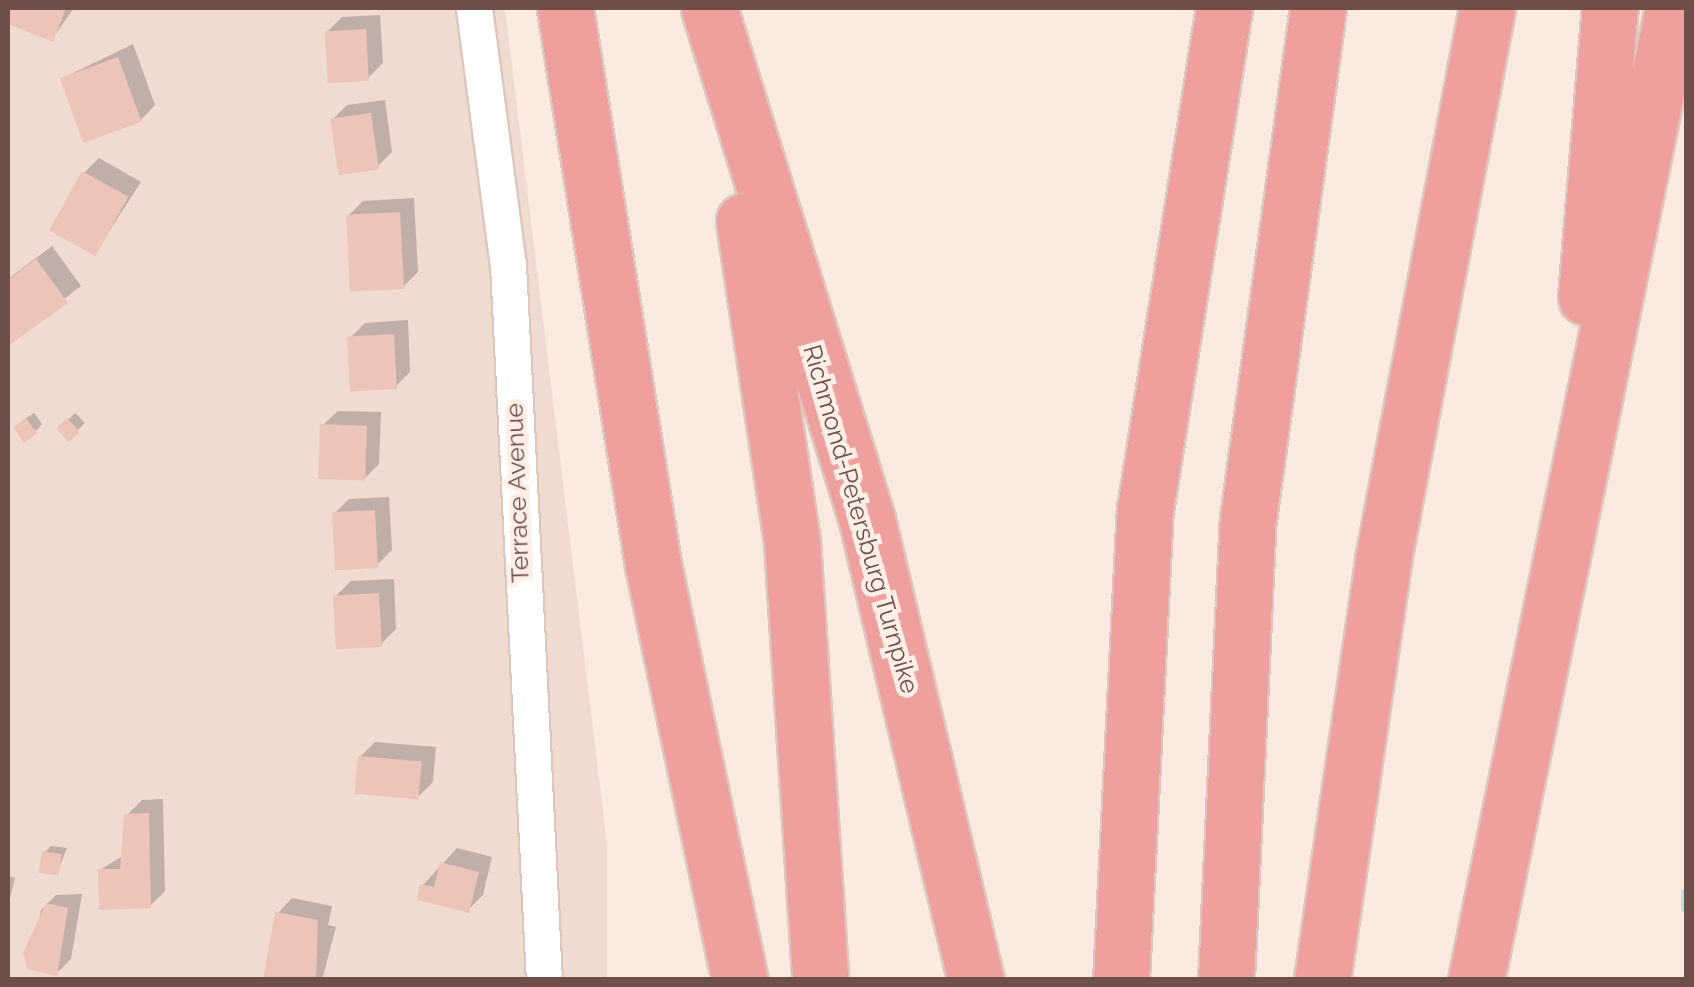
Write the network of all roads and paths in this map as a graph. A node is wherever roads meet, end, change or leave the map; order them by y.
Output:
1 (474, 8) edge
2 (564, 8) edge
3 (705, 8) edge
4 (1224, 8) edge
5 (1318, 8) edge
6 (1487, 8) edge
7 (1610, 8) edge
8 (1673, 8) edge
9 (1561, 549) junction
10 (544, 980) edge
11 (740, 980) edge
12 (820, 980) edge
13 (976, 980) edge
14 (1121, 980) edge
15 (1226, 980) edge
16 (1322, 980) edge
17 (1476, 980) edge

1 - 10 street, Terrace Avenue
2 - 11 highway
3 - 12 highway
3 - 13 highway, Richmond-Petersburg Turnpike
4 - 14 highway
5 - 15 highway
6 - 16 highway
7 - 9 highway
8 - 9 highway
9 - 17 highway

